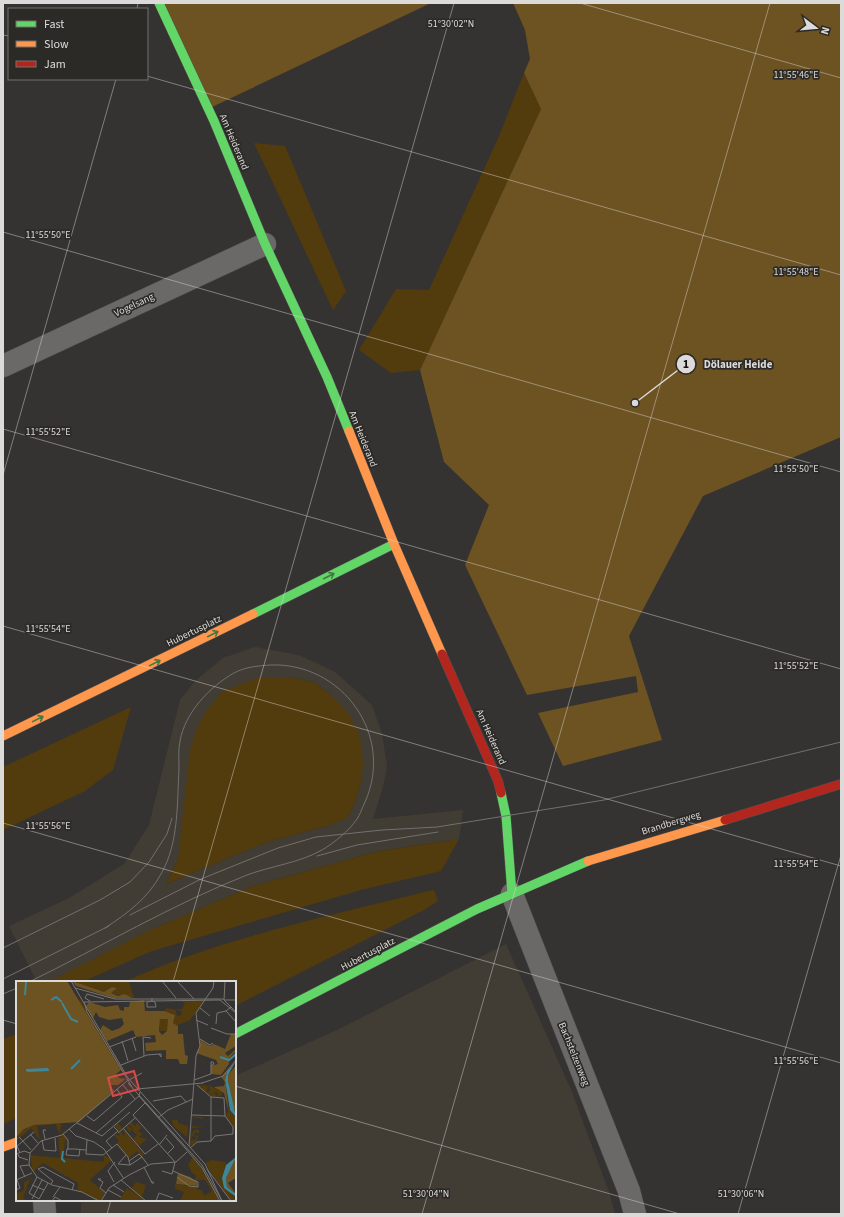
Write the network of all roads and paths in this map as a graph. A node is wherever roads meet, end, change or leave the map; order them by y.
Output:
1 (159, 3) edge
2 (265, 244) junction
3 (3, 366) edge
4 (394, 544) junction
5 (3, 736) edge
6 (841, 784) edge
7 (512, 894) junction
8 (236, 1033) edge
9 (16, 1142) edge
10 (3, 1147) edge
11 (44, 1201) edge
12 (45, 1214) edge
13 (635, 1214) edge

1 - 2 street, Am Heiderand
2 - 3 street, Vogelsang
2 - 4 street, Am Heiderand
5 -> 4 street, Hubertusplatz
4 - 7 street, Am Heiderand
6 - 7 street, Brandbergweg
7 - 8 street, Hubertusplatz
7 - 13 street, Bachstelzenweg
9 - 10 street
11 - 12 street

